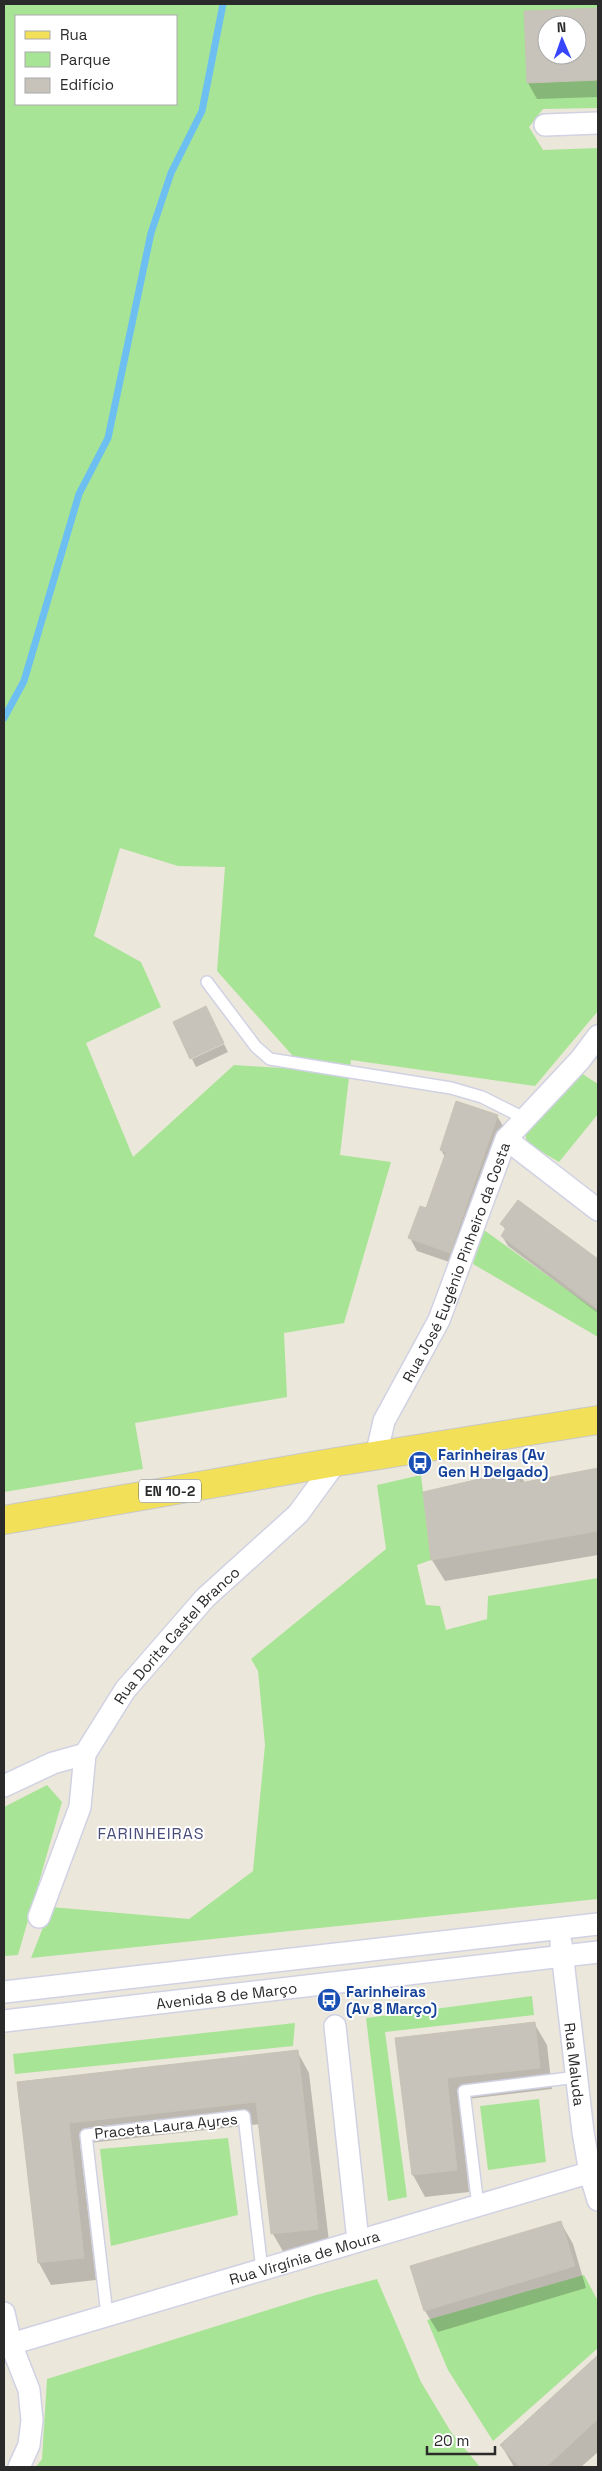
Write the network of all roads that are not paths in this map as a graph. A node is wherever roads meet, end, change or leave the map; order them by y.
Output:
1 (598, 122) edge
2 (545, 125) dead end
3 (206, 982) dead end
4 (598, 1036) edge
5 (524, 1118) junction
6 (506, 1139) junction
7 (598, 1210) edge
8 (598, 1420) edge
9 (376, 1456) junction
10 (336, 1462) junction
11 (4, 1520) edge
12 (85, 1754) junction
13 (4, 1786) edge
14 (39, 1917) dead end
15 (598, 1924) edge
16 (560, 1928) junction
17 (598, 1952) edge
18 (563, 1956) junction
19 (4, 1992) edge
20 (4, 2021) edge
21 (335, 2026) dead end
22 (577, 2077) junction
23 (594, 2171) edge
24 (598, 2200) edge
25 (478, 2206) junction
26 (358, 2242) junction
27 (262, 2270) junction
28 (4, 2313) edge
29 (107, 2316) junction
30 (11, 2344) junction
31 (19, 2467) edge

1 - 2 street
3 - 5 lane
4 - 5 street, Rua José Eugénio Pinheiro da Costa
5 - 6 street, Rua José Eugénio Pinheiro da Costa
6 - 7 street
6 - 9 street, Rua José Eugénio Pinheiro da Costa
8 - 9 main road, EN 10-2
9 - 10 main road, EN 10-2
10 - 11 main road, EN 10-2
10 - 12 street, Rua Dorita Castel Branco
12 - 13 street
12 - 14 street
15 - 16 street, Avenida 8 de Março
16 - 18 street, Rua Maluda
16 - 19 street, Avenida 8 de Março
17 - 18 street, Avenida 8 de Março
18 - 20 street, Avenida 8 de Março
18 - 22 street, Rua Maluda
21 - 26 street
22 - 23 street, Rua Maluda
22 - 25 lane
23 - 24 street, Rua Maluda
23 - 25 street, Rua Virgínia de Moura
25 - 26 street, Rua Virgínia de Moura
26 - 27 street, Rua Virgínia de Moura
27 - 29 street, Rua Virgínia de Moura
27 - 29 lane, Praceta Laura Ayres
28 - 30 street
29 - 30 street, Rua Virgínia de Moura
30 - 31 street

